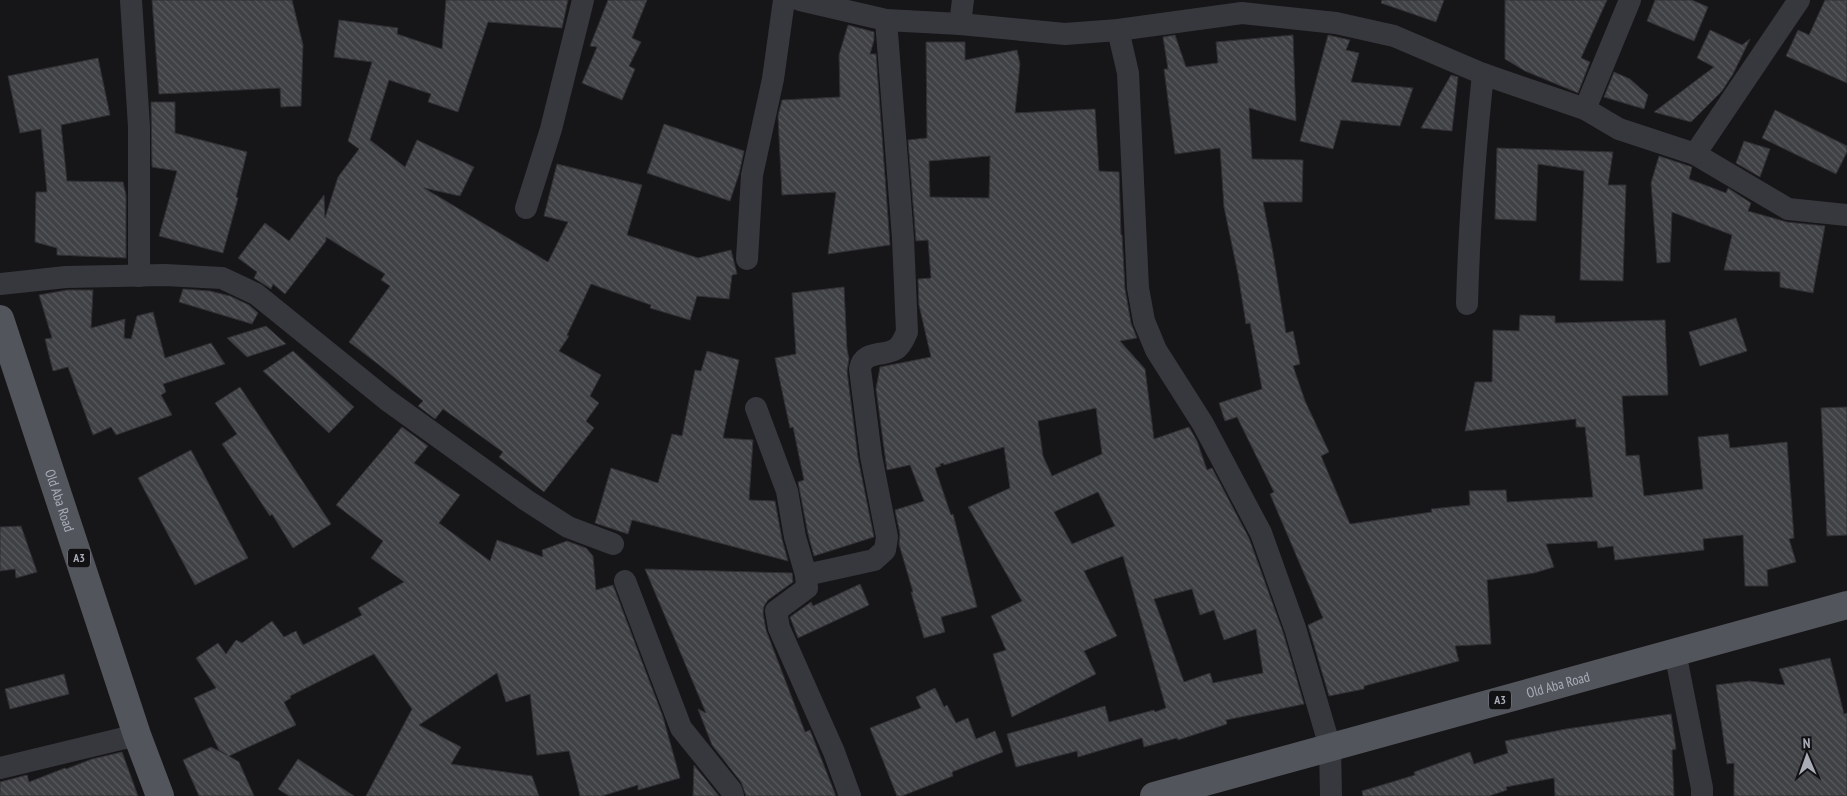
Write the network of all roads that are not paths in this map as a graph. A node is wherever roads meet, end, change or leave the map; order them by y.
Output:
1 (132, 0) edge
2 (583, 0) edge
3 (784, 0) edge
4 (800, 0) edge
5 (963, 0) edge
6 (1630, 0) edge
7 (1799, 0) edge
8 (1242, 6) edge
9 (886, 20) junction
10 (960, 24) junction
11 (1118, 30) junction
12 (1482, 74) junction
13 (1585, 109) junction
14 (1695, 154) junction
15 (526, 208) dead end
16 (1847, 215) edge
17 (747, 259) dead end
18 (139, 276) junction
19 (0, 284) edge
20 (1467, 304) dead end
21 (0, 319) edge
22 (756, 408) dead end
23 (613, 544) dead end
24 (806, 575) junction
25 (625, 581) dead end
26 (1847, 605) edge
27 (1675, 652) junction
28 (137, 735) junction
29 (1330, 747) junction
30 (0, 768) edge
31 (160, 796) edge
32 (733, 796) edge
33 (850, 796) edge
34 (1154, 796) edge
35 (1331, 796) edge
36 (1702, 796) edge

1 - 18 street
2 - 15 street
3 - 17 street
4 - 9 street
5 - 10 street
6 - 13 street
7 - 14 street
8 - 11 street
8 - 12 street
9 - 10 street
9 - 24 street
10 - 11 street
11 - 29 street
12 - 13 street
12 - 20 street
13 - 14 street
14 - 16 street
18 - 19 street
18 - 23 street
21 - 28 main road, Old Aba Road / A3
22 - 24 street
24 - 33 street
25 - 32 street
26 - 27 main road, Old Aba Road / A3
27 - 29 main road, Old Aba Road / A3
27 - 36 street
28 - 30 street
28 - 31 main road, Old Aba Road / A3
29 - 34 main road, Old Aba Road / A3
29 - 35 street

